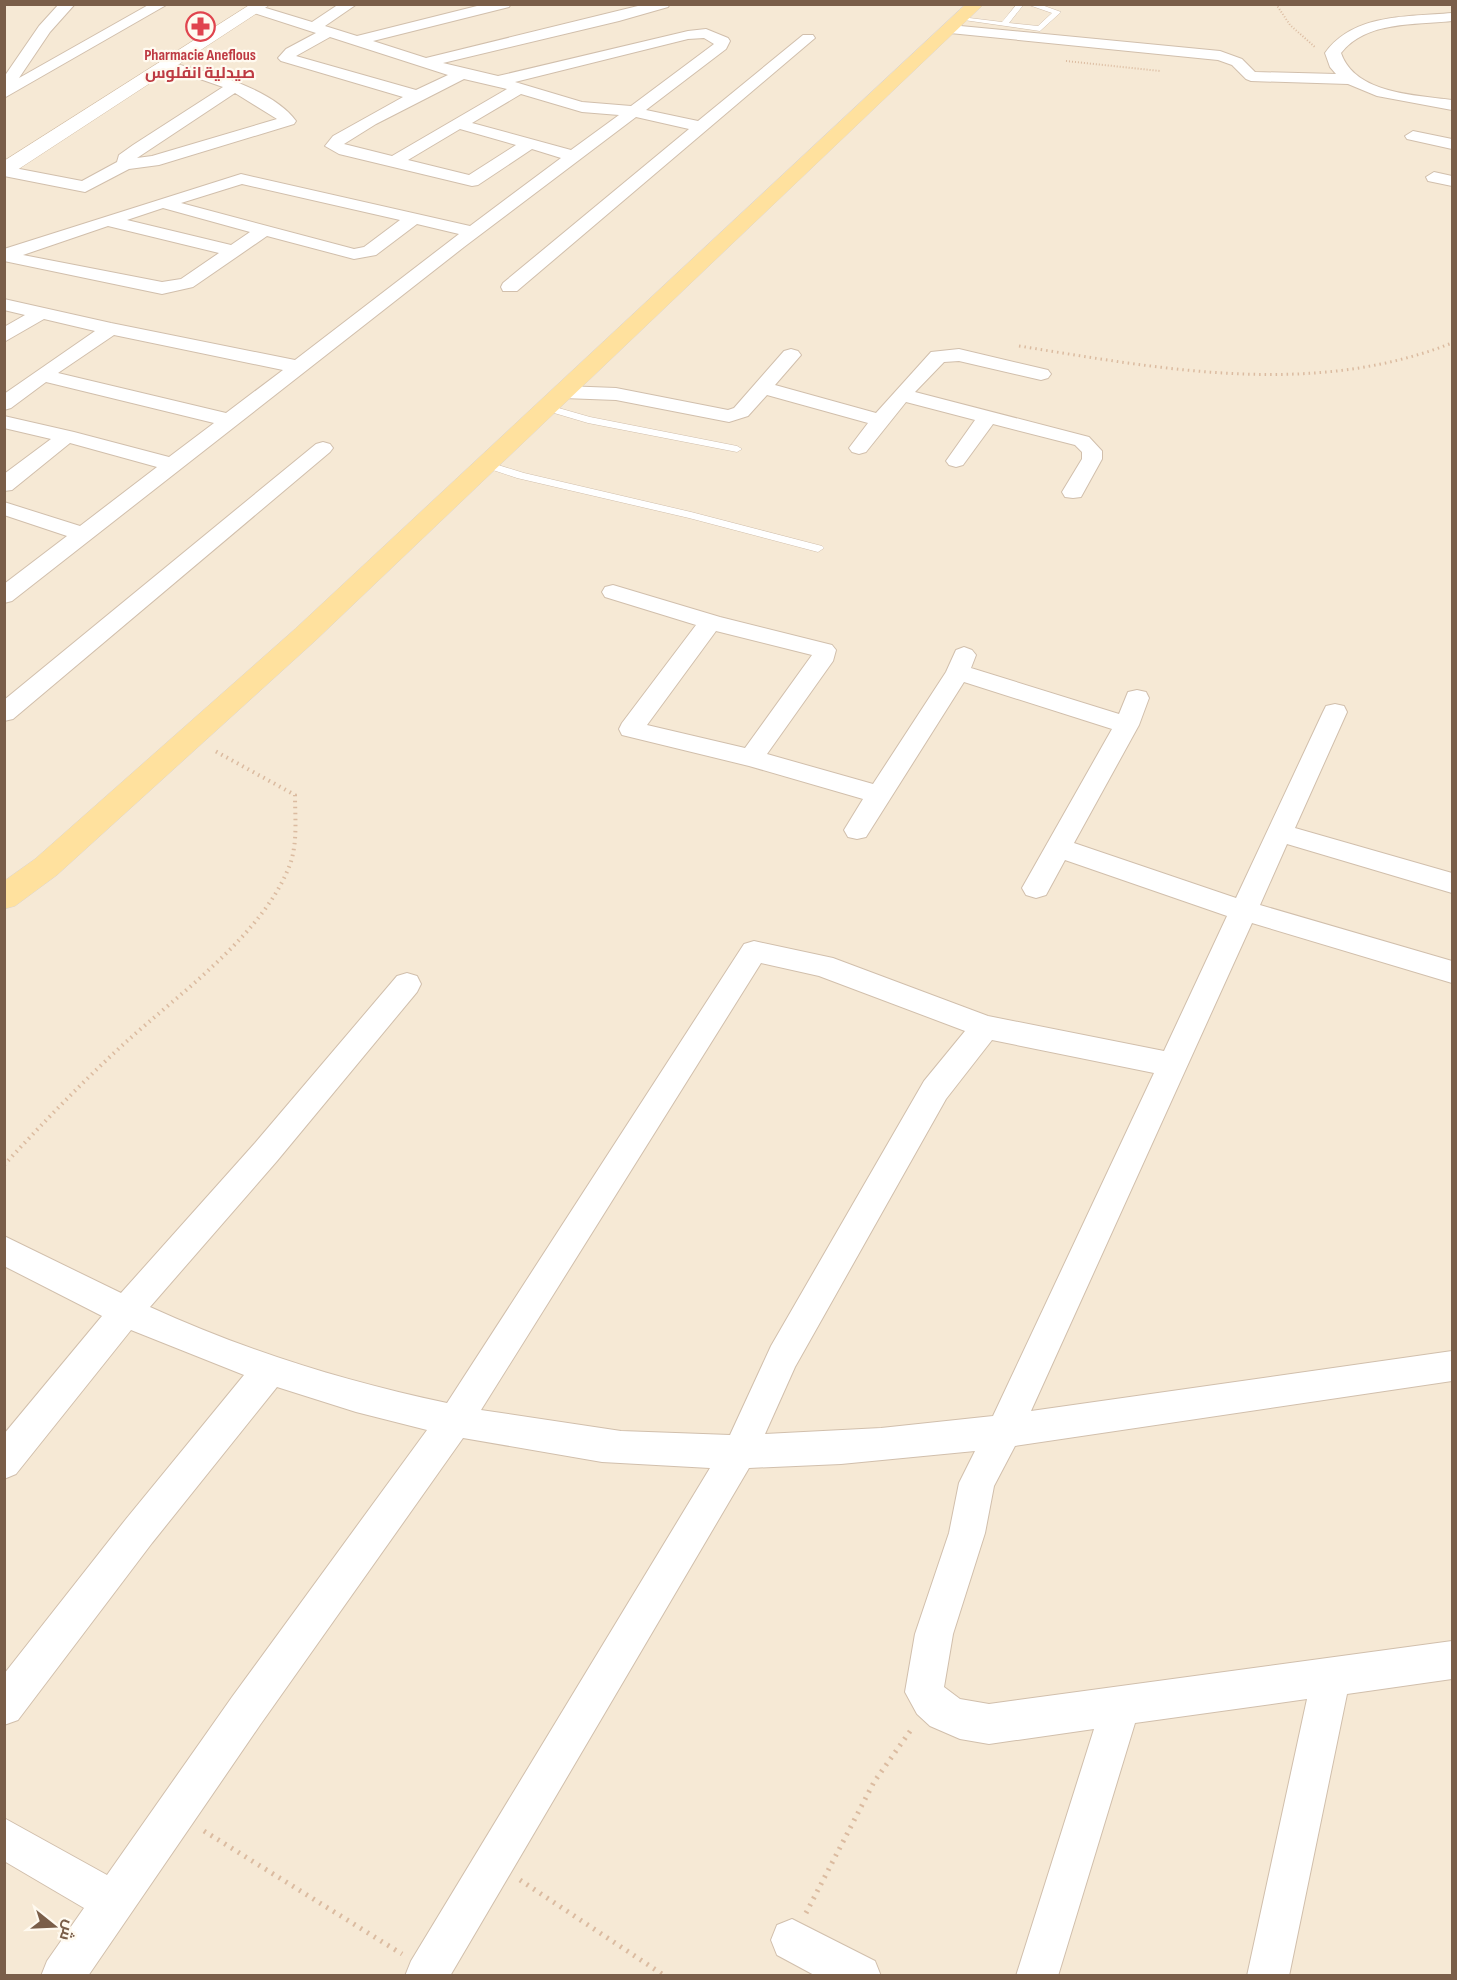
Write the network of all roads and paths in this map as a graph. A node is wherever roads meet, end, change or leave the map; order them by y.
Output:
1 (68, 4) edge
2 (160, 4) edge
3 (350, 4) edge
4 (434, 4) edge
5 (504, 4) edge
6 (598, 4) edge
7 (663, 4) edge
8 (1022, 4) edge
9 (1276, 4) edge
10 (259, 7) edge
11 (1032, 10) edge
12 (620, 17) junction
13 (1452, 17) edge
14 (963, 18) edge
15 (1003, 25) junction
16 (1019, 27) junction
17 (320, 30) junction
18 (391, 32) junction
19 (808, 38) dead end
20 (359, 40) junction
21 (657, 41) junction
22 (1334, 57) junction
23 (427, 62) junction
24 (166, 68) junction
25 (462, 74) junction
26 (1351, 79) junction
27 (498, 81) junction
28 (236, 86) junction
29 (520, 88) junction
30 (4, 91) edge
31 (418, 96) junction
32 (1452, 105) edge
33 (631, 111) junction
34 (459, 124) junction
35 (702, 127) junction
36 (1413, 136) dead end
37 (529, 144) junction
38 (1452, 144) edge
39 (574, 156) junction
40 (394, 161) junction
41 (124, 164) junction
42 (4, 170) edge
43 (1434, 177) dead end
44 (472, 181) junction
45 (1452, 181) edge
46 (111, 188) junction
47 (525, 193) junction
48 (162, 202) junction
49 (140, 210) junction
50 (413, 219) junction
51 (107, 221) junction
52 (264, 230) junction
53 (473, 232) junction
54 (234, 251) junction
55 (4, 255) edge
56 (510, 287) dead end
57 (4, 304) edge
58 (42, 312) junction
59 (111, 329) junction
60 (4, 336) edge
61 (1452, 343) edge
62 (1019, 346) dead end
63 (791, 355) dead end
64 (299, 367) junction
65 (589, 368) junction
66 (1041, 374) dead end
67 (42, 375) junction
68 (763, 388) junction
69 (616, 394) junction
70 (901, 395) junction
71 (556, 400) junction
72 (4, 404) edge
73 (987, 418) junction
74 (229, 420) junction
75 (882, 422) junction
76 (4, 423) edge
77 (67, 436) junction
78 (322, 447) dead end
79 (859, 448) dead end
80 (737, 449) dead end
81 (956, 461) dead end
82 (485, 464) junction
83 (173, 465) junction
84 (4, 485) edge
85 (1073, 492) dead end
86 (4, 508) edge
87 (84, 535) junction
88 (818, 548) dead end
89 (613, 592) dead end
90 (4, 596) edge
91 (711, 622) junction
92 (1137, 698) dead end
93 (1335, 712) dead end
94 (4, 713) edge
95 (1127, 725) junction
96 (190, 737) junction
97 (751, 758) junction
98 (879, 795) junction
99 (857, 830) dead end
100 (1280, 833) junction
101 (1059, 848) junction
102 (46, 867) junction
103 (1452, 883) edge
104 (1036, 888) dead end
105 (4, 898) edge
106 (1244, 911) junction
107 (4, 920) edge
108 (1452, 972) edge
109 (407, 984) dead end
110 (984, 1027) junction
111 (1173, 1065) junction
112 (4, 1165) edge
113 (4, 1250) edge
114 (126, 1311) junction
115 (1452, 1366) edge
116 (270, 1369) junction
117 (454, 1422) junction
118 (1004, 1431) junction
119 (740, 1451) junction
120 (4, 1462) edge
121 (1452, 1660) edge
122 (1331, 1677) junction
123 (931, 1702) junction
124 (1121, 1705) junction
125 (4, 1706) edge
126 (176, 1814) junction
127 (4, 1838) edge
128 (493, 1863) junction
129 (114, 1902) junction
130 (792, 1940) joint
131 (427, 1973) edge
132 (62, 1976) edge
133 (665, 1976) edge
134 (860, 1976) edge
135 (1037, 1976) edge
136 (1268, 1976) edge

1 - 30 street
2 - 30 street
3 - 17 street
4 - 18 street
5 - 18 street
6 - 12 street
7 - 12 street
8 - 15 lane
9 - 22 path
10 - 17 street
10 - 24 street
11 - 16 lane
11 - 16 lane
12 - 21 street
12 - 23 street
13 - 22 street
14 - 15 lane
14 - 26 street
14 - 65 main road
15 - 16 lane
17 - 20 street
17 - 31 street
18 - 20 street
19 - 35 street
20 - 23 street
21 - 27 street
21 - 33 street
22 - 26 street
23 - 25 street
24 - 28 street
24 - 42 street
25 - 27 street
25 - 31 street
26 - 32 street
27 - 29 street
28 - 41 street
28 - 41 street
29 - 33 street
29 - 34 street
31 - 40 street
33 - 35 street
33 - 39 street
34 - 37 street
34 - 40 street
35 - 56 street
36 - 38 street
37 - 39 street
37 - 44 street
39 - 47 street
40 - 44 street
41 - 46 street
42 - 46 street
43 - 45 street
44 - 47 street
46 - 49 street
47 - 53 street
48 - 49 street
48 - 50 street
48 - 52 street
49 - 51 street
50 - 52 street
50 - 53 street
51 - 54 street
51 - 55 street
52 - 54 street
53 - 64 street
54 - 55 street
57 - 58 street
58 - 59 street
58 - 60 street
59 - 64 street
59 - 67 street
61 - 62 path
63 - 68 street
64 - 74 street
65 - 69 street
65 - 71 main road
66 - 70 street
67 - 72 street
67 - 74 street
68 - 69 street
68 - 75 street
69 - 71 street
70 - 73 street
70 - 75 street
71 - 80 lane
71 - 82 main road
73 - 81 street
73 - 85 street
74 - 83 street
75 - 79 street
76 - 77 street
77 - 83 street
77 - 84 street
78 - 94 street
82 - 88 lane
82 - 96 main road
83 - 87 street
86 - 87 street
87 - 90 street
89 - 91 street
91 - 97 street
91 - 97 street
92 - 95 street
93 - 100 street
95 - 98 street
95 - 101 street
96 - 102 main road
96 - 112 path
97 - 98 street
98 - 99 street
100 - 103 street
100 - 106 street
101 - 104 street
101 - 106 street
102 - 105 main road
102 - 107 main road
106 - 108 street
106 - 111 street
109 - 114 street
110 - 111 street
110 - 117 street
110 - 119 street
111 - 118 street
113 - 114 street
114 - 116 street
114 - 120 street
115 - 118 street
116 - 117 street
116 - 125 street
117 - 119 street
117 - 126 street
118 - 119 street
118 - 123 street
119 - 128 street
121 - 122 street
122 - 124 street
122 - 136 street
123 - 124 street
123 - 130 path
124 - 135 street
126 - 129 street
126 - 131 path
127 - 129 street
128 - 131 street
128 - 133 path
129 - 132 street
130 - 134 street

